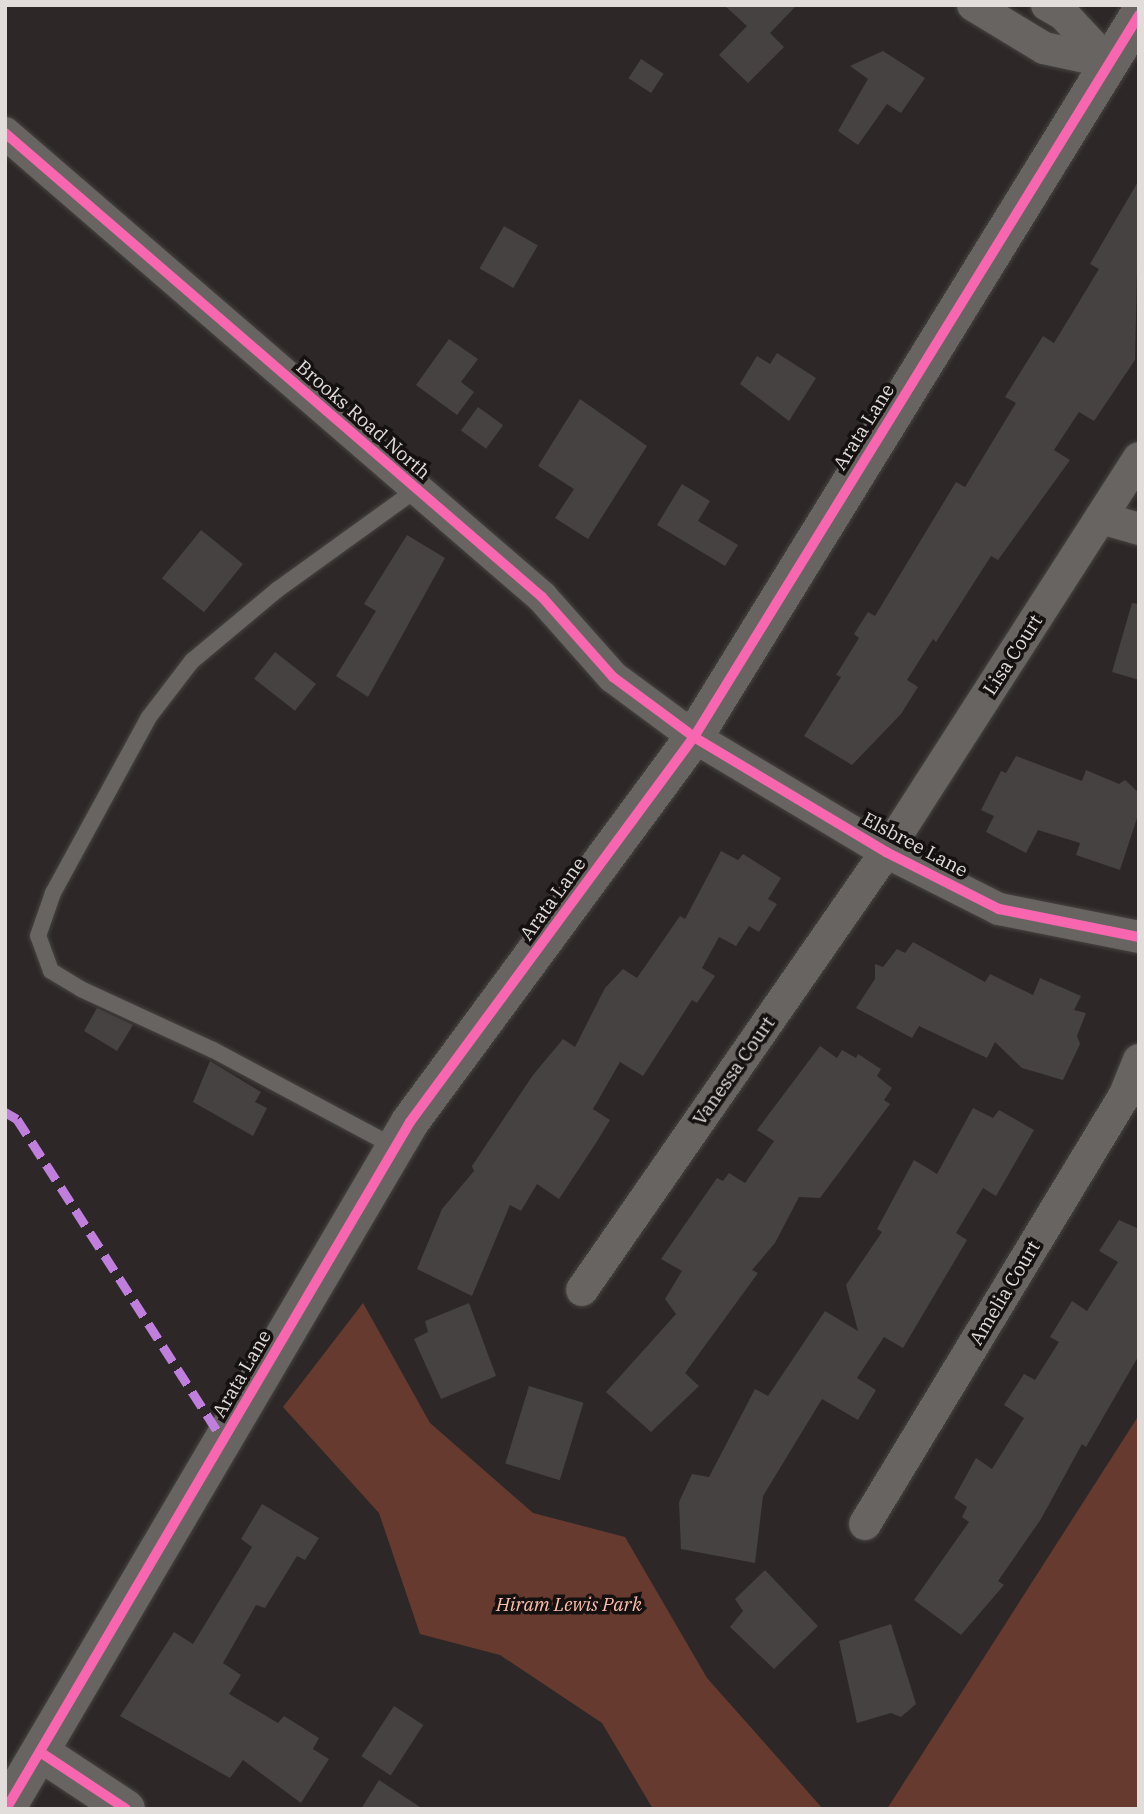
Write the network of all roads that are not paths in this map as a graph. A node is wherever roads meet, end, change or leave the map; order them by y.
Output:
1 (974, 5) edge
2 (1047, 5) edge
3 (1139, 15) edge
4 (1108, 62) junction
5 (5, 133) edge
6 (1139, 458) edge
7 (417, 489) junction
8 (1101, 518) junction
9 (1139, 529) edge
10 (694, 737) junction
11 (886, 852) junction
12 (1139, 937) edge
13 (1139, 1060) edge
14 (395, 1147) junction
15 (582, 1290) dead end
16 (865, 1524) dead end
17 (40, 1752) junction
18 (6, 1809) edge
19 (126, 1809) edge

1 - 4 street
2 - 4 street
3 - 4 street, Arata Lane
4 - 10 street, Arata Lane
5 - 7 street, Brooks Road North
6 - 8 street, Lisa Court
7 - 10 street, Brooks Road North
7 - 14 lane
8 - 9 street
8 - 11 street, Lisa Court
10 - 11 street, Elsbree Lane
10 - 14 street, Arata Lane
11 - 12 street, Elsbree Lane
11 - 15 street, Vanessa Court
13 - 16 street, Amelia Court
14 - 17 street, Arata Lane
17 - 18 street, Arata Lane
17 - 19 street

